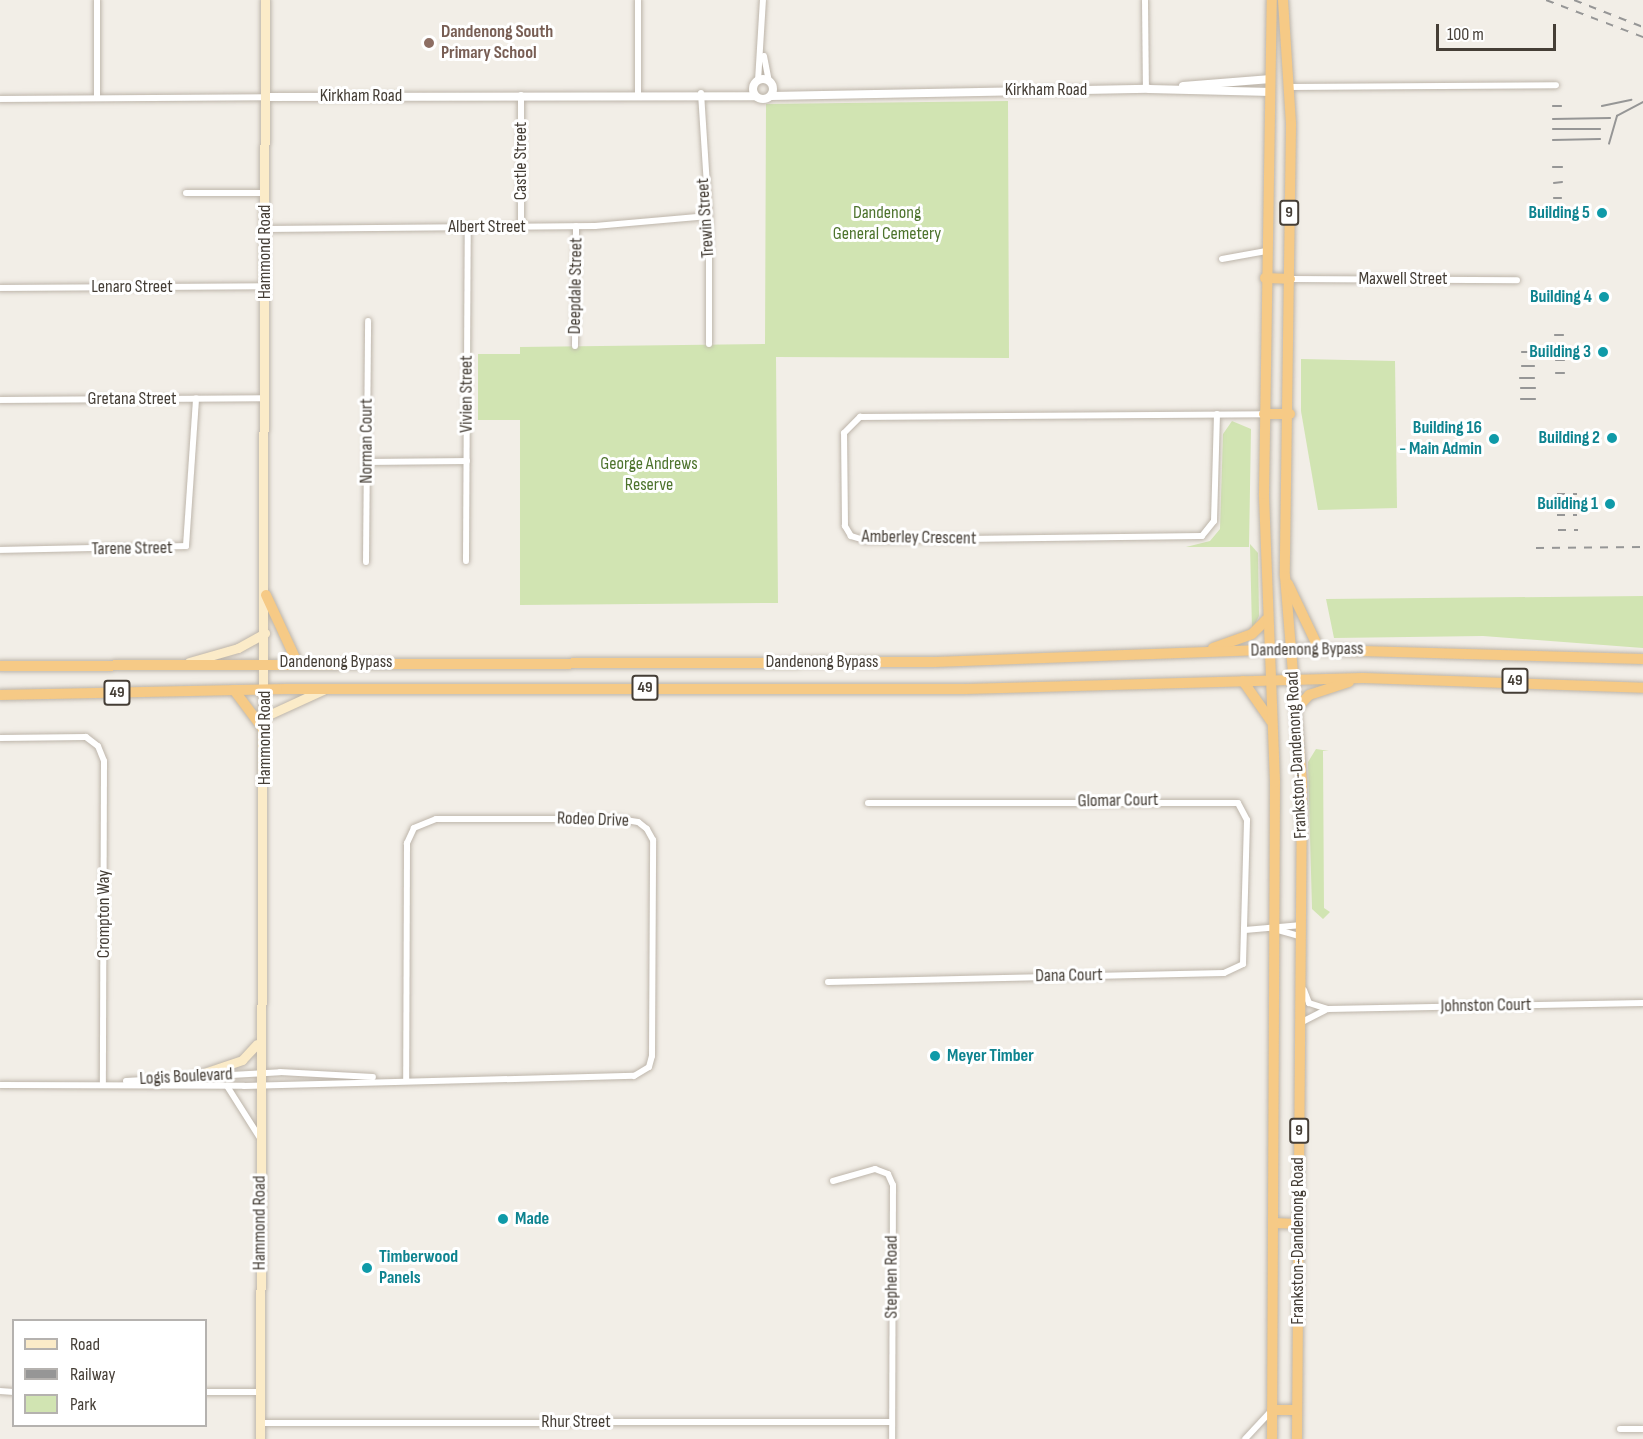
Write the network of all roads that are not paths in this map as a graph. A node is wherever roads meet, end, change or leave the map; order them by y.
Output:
1 (97, 0) edge
2 (265, 0) edge
3 (638, 0) edge
4 (763, 0) edge
5 (1145, 0) edge
6 (1272, 0) edge
7 (1283, 0) edge
8 (763, 50) junction
9 (1271, 79) junction
10 (756, 83) junction
11 (770, 84) junction
12 (1556, 85) dead end
13 (1288, 87) junction
14 (1147, 89) junction
15 (722, 92) junction
16 (802, 92) junction
17 (1271, 92) junction
18 (638, 93) junction
19 (701, 93) junction
20 (521, 95) junction
21 (755, 96) junction
22 (771, 96) junction
23 (265, 97) junction
24 (97, 98) junction
25 (0, 99) edge
26 (186, 193) dead end
27 (265, 193) junction
28 (709, 216) junction
29 (576, 226) junction
30 (468, 227) junction
31 (521, 227) junction
32 (265, 229) junction
33 (1266, 251) junction
34 (1222, 259) dead end
35 (1265, 278) junction
36 (1290, 279) junction
37 (1517, 280) dead end
38 (264, 286) junction
39 (0, 288) edge
40 (368, 321) dead end
41 (709, 344) dead end
42 (575, 346) dead end
43 (196, 398) junction
44 (264, 398) junction
45 (0, 400) edge
46 (1217, 414) junction
47 (1264, 414) junction
48 (1290, 414) junction
49 (467, 461) junction
50 (367, 462) junction
51 (0, 550) edge
52 (466, 561) dead end
53 (366, 562) dead end
54 (1285, 576) junction
55 (266, 595) junction
56 (1266, 620) junction
57 (265, 633) junction
58 (1289, 649) junction
59 (1319, 649) junction
60 (1268, 650) junction
61 (1204, 652) junction
62 (1643, 659) edge
63 (189, 662) junction
64 (265, 662) junction
65 (297, 662) junction
66 (0, 666) edge
67 (1363, 678) junction
68 (1294, 679) junction
69 (1269, 680) junction
70 (1243, 681) junction
71 (1643, 688) edge
72 (264, 689) junction
73 (325, 689) junction
74 (234, 690) junction
75 (0, 695) edge
76 (1297, 708) junction
77 (264, 717) junction
78 (1273, 724) junction
79 (264, 730) junction
80 (0, 738) edge
81 (868, 803) dead end
82 (1302, 925) junction
83 (1274, 928) junction
84 (1245, 930) junction
85 (1302, 937) junction
86 (828, 982) dead end
87 (1301, 982) junction
88 (1643, 1003) edge
89 (1328, 1009) junction
90 (1300, 1024) junction
91 (257, 1044) junction
92 (259, 1074) junction
93 (195, 1076) junction
94 (388, 1079) junction
95 (406, 1079) junction
96 (103, 1083) junction
97 (113, 1083) junction
98 (0, 1085) edge
99 (260, 1085) junction
100 (226, 1086) junction
101 (260, 1138) junction
102 (833, 1181) dead end
103 (1273, 1224) junction
104 (1298, 1224) junction
105 (207, 1392) edge
106 (260, 1392) junction
107 (1272, 1410) junction
108 (1297, 1410) junction
109 (892, 1422) junction
110 (260, 1423) junction
111 (1620, 1429) dead end
112 (1643, 1429) edge
113 (260, 1439) edge
114 (892, 1439) edge
115 (1245, 1439) edge
116 (1272, 1439) edge
117 (1297, 1439) edge

1 - 24 street
2 - 23 main road, Hammond Road
3 - 18 street
4 - 8 street
5 - 14 street
6 - 9 highway, Frankston-Dandenong Road / 9
7 - 13 highway, Frankston-Dandenong Road / 9
8 - 10 street
8 - 11 street
9 - 13 highway, Kirkham Road
9 - 14 street
9 - 17 highway, Frankston-Dandenong Road / 9
10 - 11 street, Kirkham Road
10 - 15 street, Kirkham Road
10 - 21 street
11 - 16 street, Kirkham Road
11 - 22 street
12 - 13 street, Kirkham Road
13 - 17 highway, Kirkham Road
13 - 36 highway, Frankston-Dandenong Road / 9
14 - 16 street, Kirkham Road
14 - 17 street, Kirkham Road
15 - 19 street, Kirkham Road
15 - 21 street, Kirkham Road
16 - 22 street, Kirkham Road
17 - 33 highway, Frankston-Dandenong Road / 9
18 - 19 street, Kirkham Road
18 - 20 street, Kirkham Road
19 - 28 street, Trewin Street
20 - 23 street, Kirkham Road
20 - 31 street, Castle Street
21 - 22 street, Kirkham Road
23 - 24 street, Kirkham Road
23 - 27 main road, Hammond Road
24 - 25 street, Kirkham Road
26 - 27 street
27 - 32 main road, Hammond Road
28 - 29 street, Albert Street
28 - 41 street, Trewin Street
29 - 31 street, Albert Street
29 - 42 street, Deepdale Street
30 - 31 street, Albert Street
30 - 32 street, Albert Street
30 - 49 street, Vivien Street
32 - 38 main road, Hammond Road
33 - 34 street
33 - 35 highway, Frankston-Dandenong Road / 9
35 - 36 highway
35 - 47 highway, Frankston-Dandenong Road / 9
36 - 37 street, Maxwell Street
36 - 48 highway, Frankston-Dandenong Road / 9
38 - 39 street, Lenaro Street
38 - 44 main road, Hammond Road
40 - 50 street, Norman Court
43 - 44 street, Gretana Street
43 - 45 street, Gretana Street
43 - 51 street, Tarene Street
44 - 55 main road, Hammond Road
46 - 46 street, Amberley Crescent
46 - 47 street, Amberley Crescent
47 - 48 highway
47 - 56 highway, Frankston-Dandenong Road / 9
48 - 54 highway, Frankston-Dandenong Road / 9
49 - 50 street
49 - 52 street, Vivien Street
50 - 53 street, Norman Court
54 - 58 highway, Frankston-Dandenong Road / 9
54 - 59 highway
55 - 57 main road, Hammond Road
55 - 65 highway
56 - 60 highway, Frankston-Dandenong Road / 9
56 - 61 highway
57 - 63 main road
57 - 64 main road, Hammond Road
58 - 59 highway, Dandenong Bypass / 49
58 - 60 highway, Dandenong Bypass / 49
58 - 68 highway, Frankston-Dandenong Road / 9
59 - 62 highway, Dandenong Bypass / 49
60 - 61 highway, Dandenong Bypass / 49
60 - 69 highway, Frankston-Dandenong Road / 9
61 - 65 highway, Dandenong Bypass / 49
63 - 64 highway, Dandenong Bypass / 49
63 - 66 highway, Dandenong Bypass / 49
64 - 65 highway, Dandenong Bypass / 49
64 - 72 main road, Hammond Road
67 - 68 highway, Dandenong Bypass / 49
67 - 71 highway, Dandenong Bypass / 49
67 - 76 highway
68 - 69 highway, Dandenong Bypass / 49
68 - 76 highway, Frankston-Dandenong Road / 9
69 - 70 highway, Dandenong Bypass / 49
69 - 78 highway, Frankston-Dandenong Road / 9
70 - 73 highway, Dandenong Bypass / 49
70 - 78 highway
72 - 73 highway, Dandenong Bypass / 49
72 - 74 highway, Dandenong Bypass / 49
72 - 77 main road, Hammond Road
73 - 77 main road
74 - 75 highway, Dandenong Bypass / 49
74 - 79 highway
76 - 82 highway, Frankston-Dandenong Road / 9
77 - 79 main road, Hammond Road
78 - 83 highway, Frankston-Dandenong Road / 9
79 - 91 main road, Hammond Road
80 - 96 street, Crompton Way
81 - 84 street, Glomar Court
82 - 83 street
82 - 85 highway, Frankston-Dandenong Road / 9
83 - 84 street
83 - 85 street
83 - 103 highway, Frankston-Dandenong Road / 9
84 - 86 street, Dana Court
85 - 87 highway, Frankston-Dandenong Road / 9
87 - 89 street
87 - 90 highway, Frankston-Dandenong Road / 9
88 - 89 street, Johnston Court
89 - 90 street, Johnston Court
90 - 104 highway, Frankston-Dandenong Road / 9
91 - 92 main road, Hammond Road
91 - 93 main road
92 - 93 street, Logis Boulevard
92 - 94 street, Rodeo Drive
92 - 99 main road, Hammond Road
93 - 97 street, Logis Boulevard
94 - 95 street, Rodeo Drive
94 - 99 street, Rodeo Drive
95 - 95 street, Rodeo Drive
96 - 97 street, Logis Boulevard
96 - 98 street, Logis Boulevard
97 - 100 street, Logis Boulevard
99 - 100 street, Logis Boulevard
99 - 101 main road, Hammond Road
100 - 101 street, Logis Boulevard
101 - 106 main road, Hammond Road
102 - 109 street, Stephen Road
103 - 104 highway
103 - 107 highway, Frankston-Dandenong Road / 9
104 - 108 highway, Frankston-Dandenong Road / 9
105 - 106 street
106 - 110 main road, Hammond Road
107 - 108 highway
107 - 115 street
107 - 116 highway, Frankston-Dandenong Road / 9
108 - 117 highway, Frankston-Dandenong Road / 9
109 - 110 street, Rhur Street
109 - 114 street, Stephen Road
110 - 113 main road, Hammond Road
111 - 112 street

